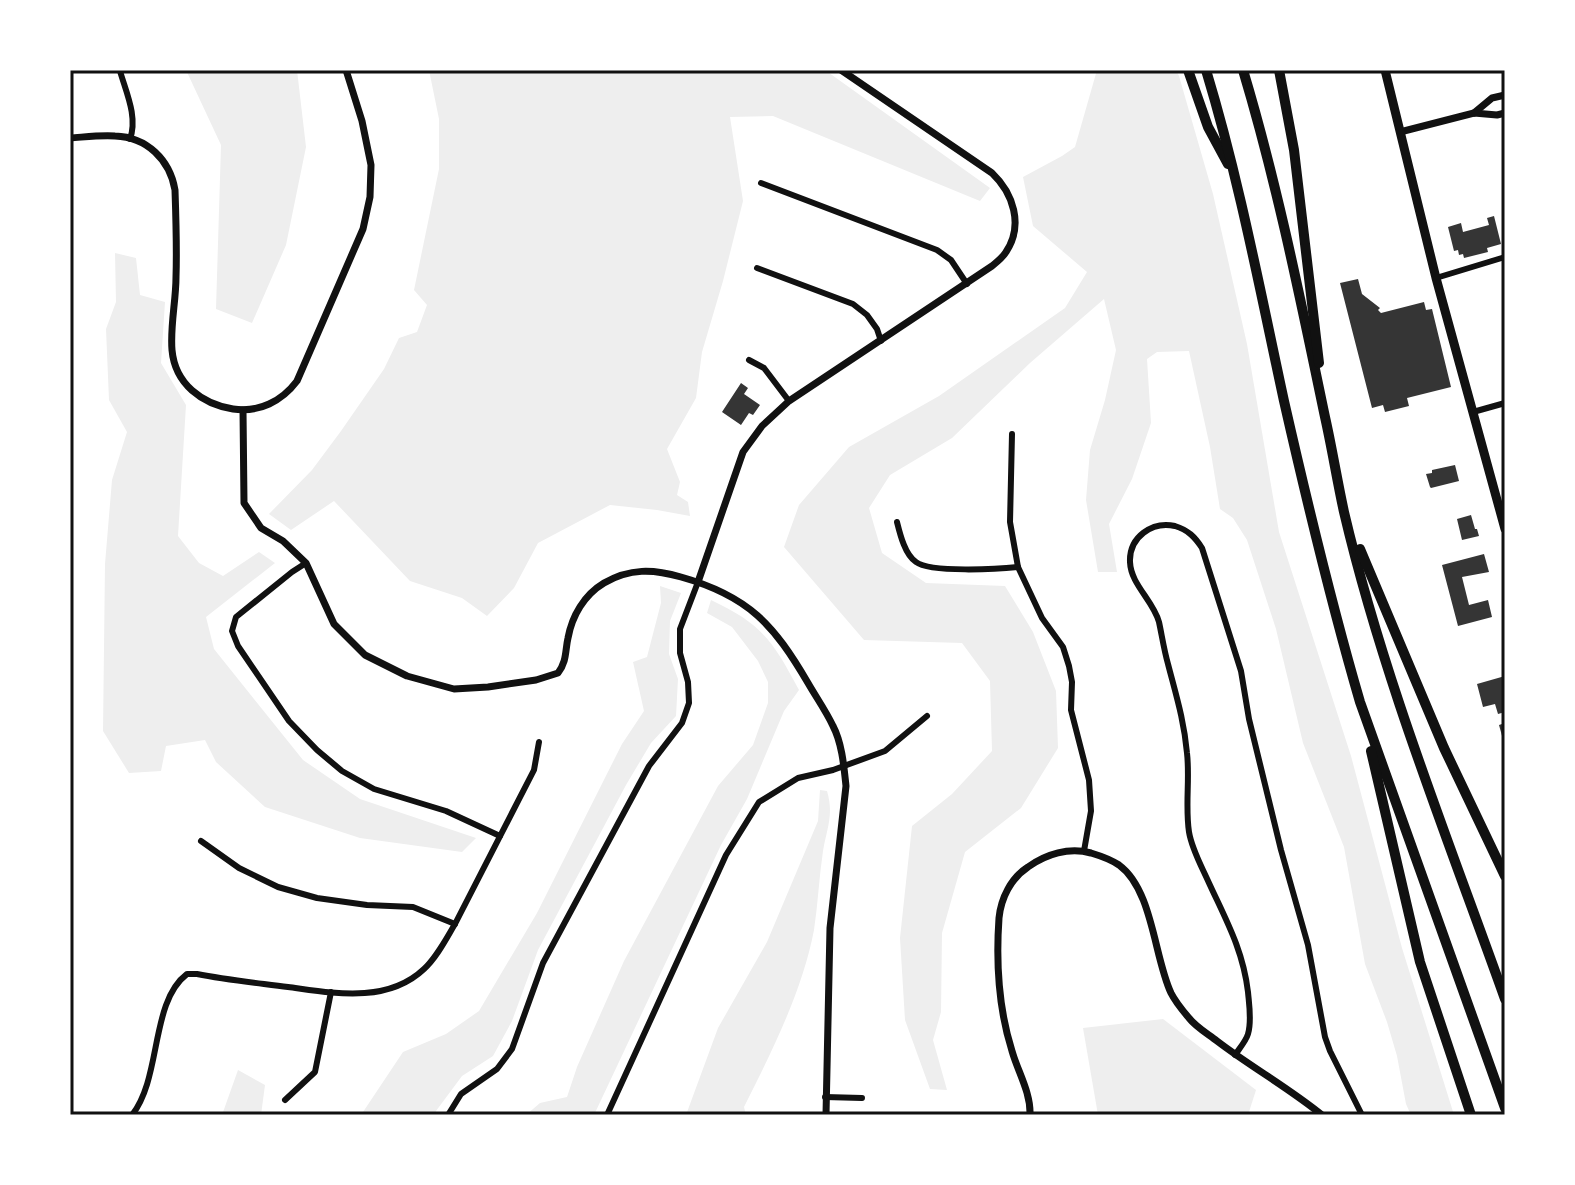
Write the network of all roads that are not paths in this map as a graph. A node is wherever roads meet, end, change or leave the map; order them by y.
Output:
1 (346, 70) edge
2 (841, 70) edge
3 (1188, 70) edge
4 (1206, 70) edge
5 (1243, 70) edge
6 (1279, 70) edge
7 (1385, 70) edge
8 (120, 71) edge
9 (1505, 95) edge
10 (1474, 113) junction
11 (1505, 113) edge
12 (1400, 132) junction
13 (70, 138) edge
14 (130, 139) junction
15 (1235, 176) junction
16 (761, 183) dead end
17 (1505, 257) edge
18 (757, 268) dead end
19 (1436, 278) junction
20 (967, 284) junction
21 (881, 341) junction
22 (749, 360) dead end
23 (789, 401) junction
24 (1505, 403) edge
25 (243, 410) junction
26 (1473, 412) junction
27 (1325, 416) junction
28 (1012, 434) dead end
29 (1344, 511) junction
30 (897, 522) dead end
31 (1505, 529) edge
32 (306, 563) junction
33 (1018, 567) junction
34 (698, 582) junction
35 (1360, 702) junction
36 (927, 716) dead end
37 (539, 742) dead end
38 (844, 767) junction
39 (500, 836) junction
40 (201, 841) dead end
41 (1084, 851) junction
42 (1505, 876) edge
43 (455, 924) junction
44 (331, 992) junction
45 (1505, 999) edge
46 (1235, 1055) junction
47 (825, 1097) junction
48 (862, 1098) dead end
49 (285, 1100) dead end
50 (1505, 1108) edge
51 (132, 1115) edge
52 (448, 1115) edge
53 (607, 1115) edge
54 (826, 1115) edge
55 (1030, 1115) edge
56 (1322, 1115) edge
57 (1362, 1115) edge
58 (1471, 1115) edge

1 - 25 street
2 - 20 street
3 - 15 highway
4 - 15 highway
5 - 27 highway
6 - 27 highway
7 - 12 main road
8 - 14 street
9 - 10 street
10 - 11 street
10 - 12 street
12 - 19 main road
13 - 14 street
14 - 25 street
15 - 35 highway
16 - 20 street
17 - 19 street
18 - 21 street
19 - 26 main road
20 - 21 street
21 - 23 street
22 - 23 street
23 - 34 street
24 - 26 street
25 - 32 street
26 - 31 main road
27 - 29 highway
28 - 33 street
29 - 42 highway
29 - 45 highway
30 - 33 street
32 - 34 street
32 - 39 street
33 - 41 street
34 - 38 street
34 - 52 street
35 - 50 highway
35 - 58 highway
36 - 38 street
37 - 39 street
38 - 47 street
38 - 53 street
39 - 43 street
40 - 43 street
41 - 46 street
41 - 55 street
43 - 44 street
44 - 49 street
44 - 51 street
46 - 56 street
46 - 57 street
47 - 48 street
47 - 54 street

